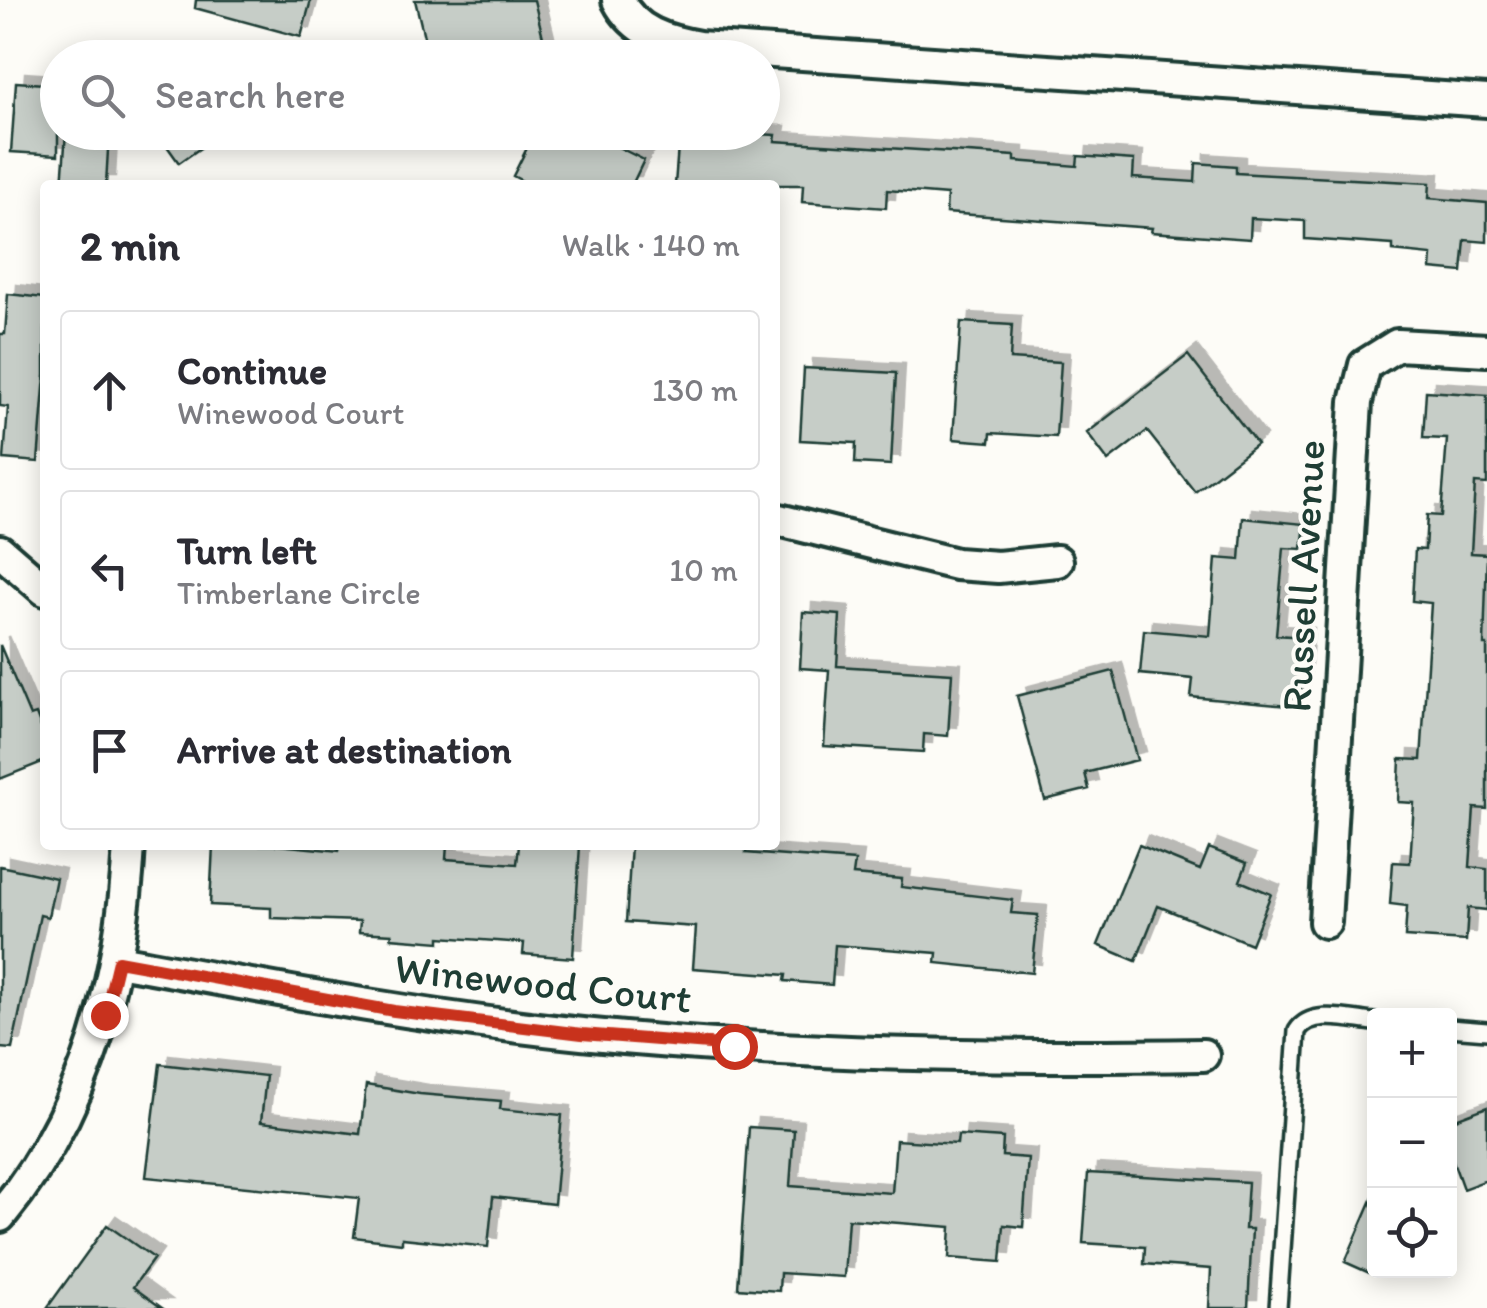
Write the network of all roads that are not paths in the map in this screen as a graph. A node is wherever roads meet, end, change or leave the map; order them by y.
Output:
1 (618, 0) edge
2 (661, 40) edge
3 (780, 53) edge
4 (1487, 101) edge
5 (1487, 350) edge
6 (780, 520) edge
7 (0, 551) edge
8 (1057, 560) dead end
9 (40, 586) edge
10 (129, 850) edge
11 (1325, 922) dead end
12 (118, 961) junction
13 (1367, 1022) edge
14 (1457, 1029) edge
15 (1487, 1031) edge
16 (1203, 1055) dead end
17 (0, 1216) edge
18 (1278, 1308) edge

1 - 2 street
3 - 4 street
5 - 11 street, Russell Avenue
6 - 8 street
7 - 9 street
10 - 12 street
12 - 16 street, Winewood Court
12 - 17 street
13 - 18 lane
14 - 15 lane

